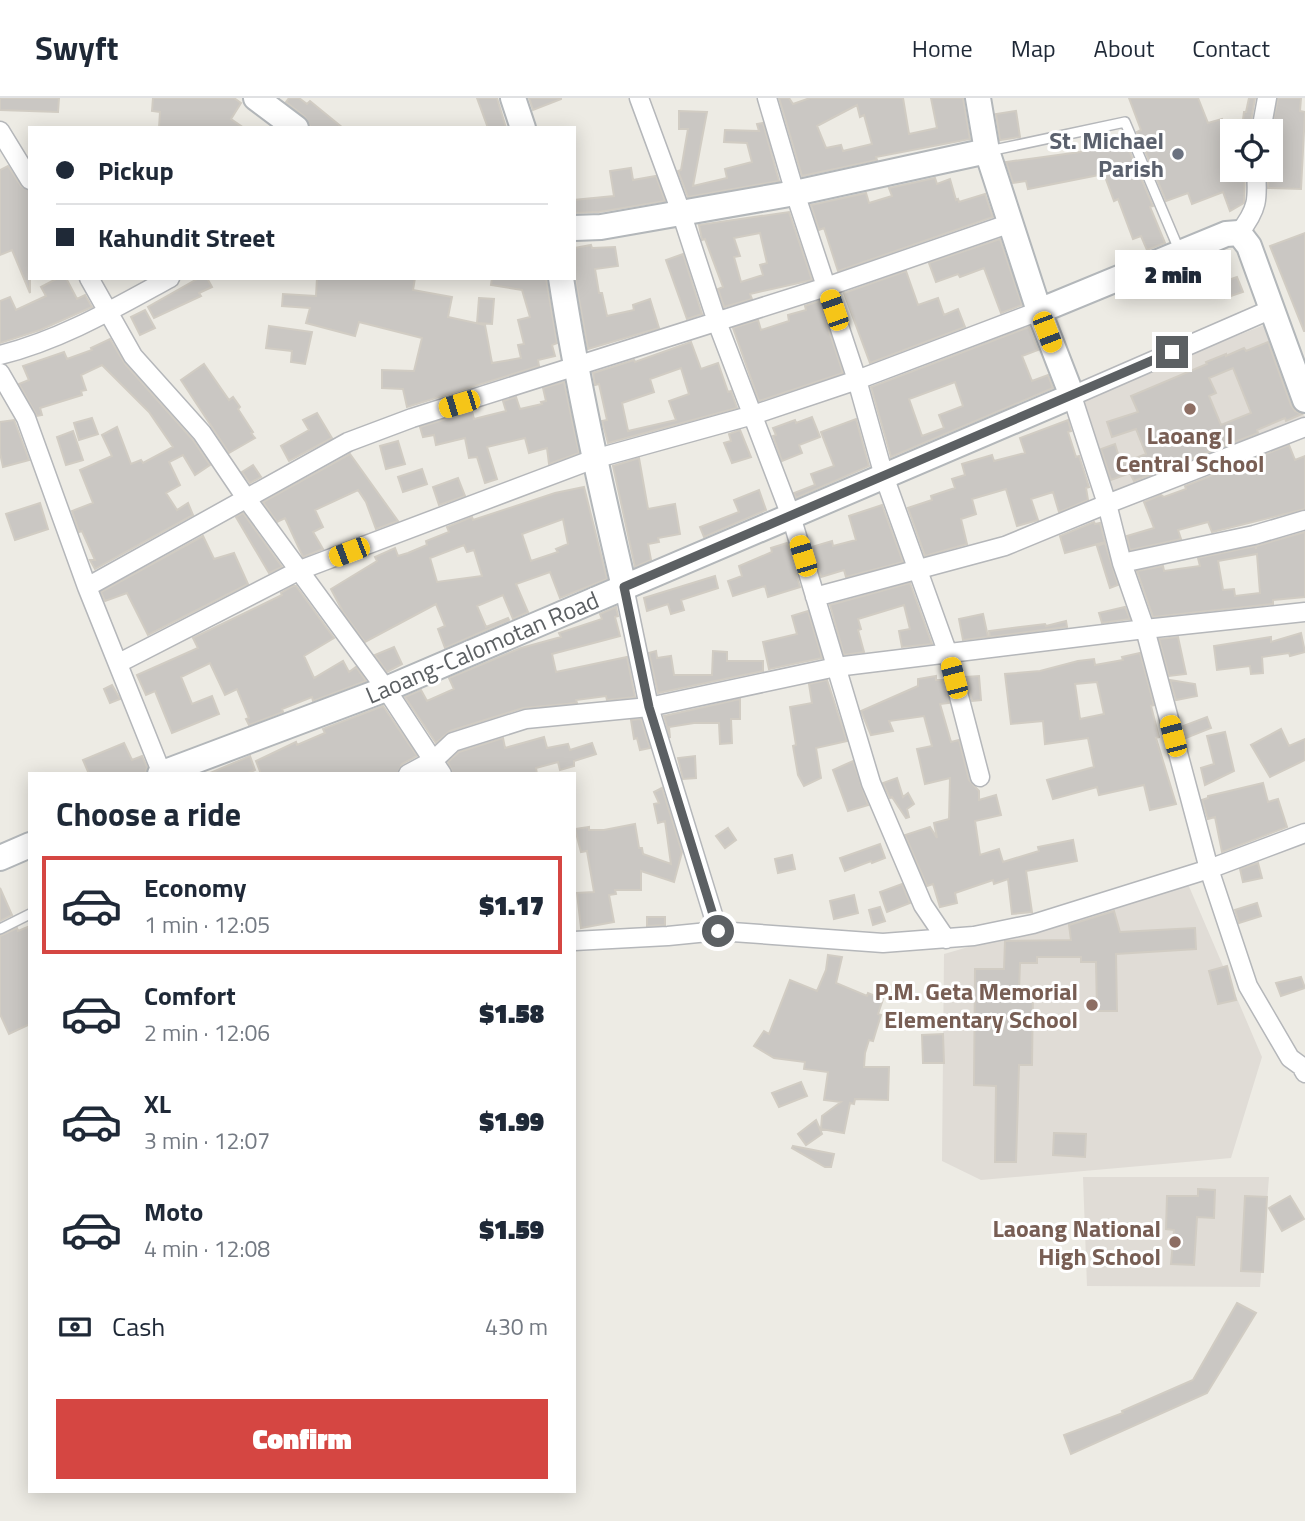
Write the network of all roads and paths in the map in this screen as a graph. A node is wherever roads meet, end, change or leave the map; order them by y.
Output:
1 (513, 98) edge
2 (639, 98) edge
3 (767, 98) edge
4 (978, 98) edge
5 (1267, 98) edge
6 (262, 100) edge
7 (1263, 119) edge
8 (294, 126) edge
9 (522, 126) edge
10 (0, 131) edge
11 (987, 151) junction
12 (28, 177) edge
13 (1257, 182) edge
14 (794, 193) junction
15 (681, 212) junction
16 (1011, 223) junction
17 (576, 228) edge
18 (1239, 233) junction
19 (1181, 253) junction
20 (90, 280) edge
21 (166, 280) edge
22 (561, 280) edge
23 (826, 287) junction
24 (1272, 309) junction
25 (108, 311) junction
26 (1039, 312) junction
27 (717, 322) junction
28 (0, 355) edge
29 (575, 368) junction
30 (0, 373) edge
31 (857, 380) junction
32 (1072, 396) junction
33 (1305, 400) edge
34 (753, 415) junction
35 (1305, 427) edge
36 (594, 459) junction
37 (884, 476) junction
38 (246, 498) junction
39 (1107, 503) junction
40 (791, 516) junction
41 (1305, 520) edge
42 (1122, 563) junction
43 (300, 570) junction
44 (919, 570) junction
45 (87, 587) junction
46 (624, 587) junction
47 (815, 597) junction
48 (1305, 612) edge
49 (1145, 629) junction
50 (948, 654) junction
51 (119, 663) junction
52 (836, 667) junction
53 (386, 689) junction
54 (649, 707) junction
55 (438, 767) edge
56 (161, 772) edge
57 (164, 772) edge
58 (417, 772) edge
59 (980, 777) dead end
60 (1305, 833) edge
61 (28, 846) edge
62 (0, 858) edge
63 (1209, 869) junction
64 (28, 915) edge
65 (0, 929) edge
66 (718, 931) junction
67 (946, 939) junction
68 (576, 942) edge
69 (1304, 1067) edge

1 - 9 main road
2 - 15 street
3 - 14 street
4 - 11 main road
5 - 7 street
6 - 8 main road
10 - 12 street
11 - 14 main road
11 - 16 main road
11 - 19 lane
13 - 18 street
14 - 15 main road
14 - 23 street
15 - 17 main road
15 - 27 street
16 - 23 street
16 - 26 main road
18 - 19 main road
18 - 24 main road
19 - 26 main road
20 - 25 street
21 - 25 street
22 - 29 main road
23 - 27 street
23 - 31 street
24 - 32 street
24 - 33 main road
25 - 28 street
25 - 38 street
26 - 31 street
26 - 32 main road
27 - 29 street
27 - 34 street
29 - 36 main road
29 - 38 street
30 - 45 street
31 - 34 street
31 - 37 street
32 - 37 main road, Laoang-Calomotan Road
32 - 39 street
34 - 36 street
34 - 40 street
35 - 39 street
36 - 43 street
36 - 46 main road
37 - 40 main road, Laoang-Calomotan Road
37 - 44 street
38 - 43 street
38 - 45 street
39 - 42 street
39 - 44 street
40 - 46 main road, Laoang-Calomotan Road
40 - 47 street
41 - 42 street
42 - 49 street
43 - 51 street
43 - 53 street
44 - 47 street
44 - 50 street
45 - 51 street
46 - 53 main road, Laoang-Calomotan Road
46 - 54 street
47 - 52 street
48 - 49 street
49 - 50 street
49 - 63 street
50 - 52 street
50 - 59 street
51 - 56 street
52 - 54 street
52 - 67 street
53 - 55 street
53 - 57 main road, Laoang-Calomotan Road
54 - 55 street
54 - 66 street
55 - 58 street
60 - 63 street
61 - 62 main road
63 - 67 street
63 - 69 street
64 - 65 lane
66 - 67 street
66 - 68 street

